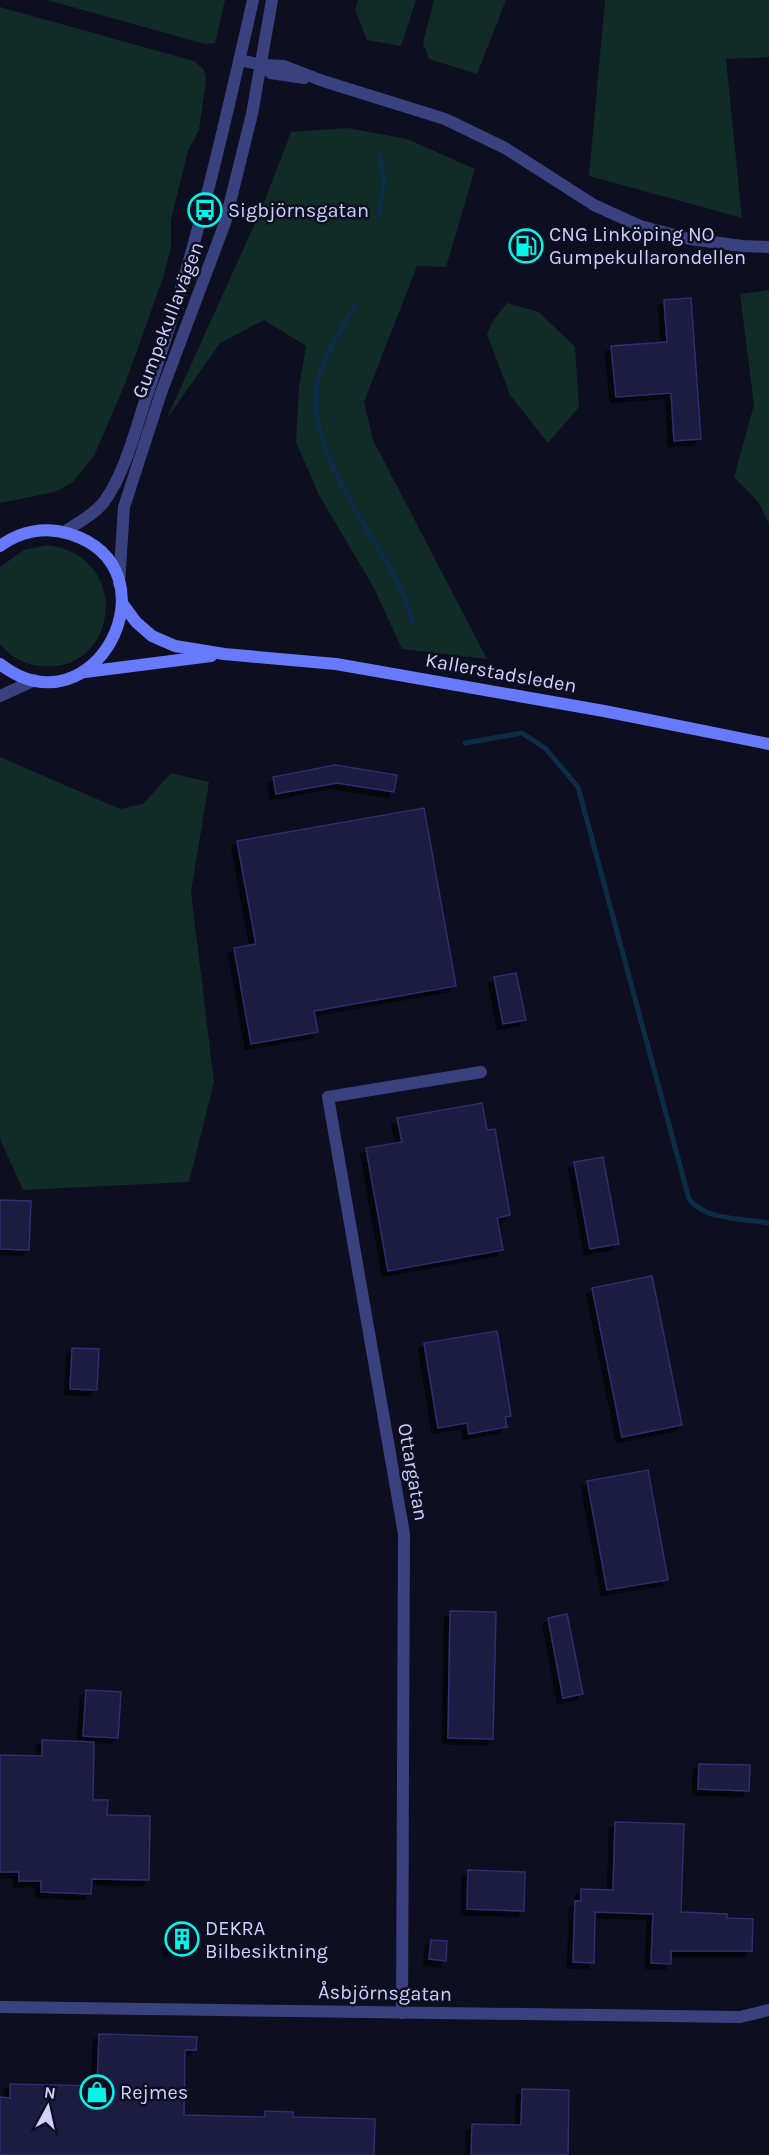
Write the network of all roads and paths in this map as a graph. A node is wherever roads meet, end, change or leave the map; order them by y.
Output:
1 (253, 0) edge
2 (272, 0) edge
3 (240, 60) junction
4 (262, 66) junction
5 (769, 247) edge
6 (64, 532) junction
7 (17, 536) junction
8 (0, 541) edge
9 (0, 546) edge
10 (119, 584) junction
11 (122, 603) junction
12 (224, 654) junction
13 (0, 664) edge
14 (81, 672) junction
15 (34, 680) junction
16 (0, 696) edge
17 (769, 744) edge
18 (481, 1072) dead end
19 (0, 2007) edge
20 (769, 2010) edge
21 (402, 2013) junction

1 - 3 street, Gumpekullavägen
2 - 4 street, Gumpekullavägen
3 - 4 street
3 - 6 street, Gumpekullavägen
4 - 5 street
4 - 10 street, Gumpekullavägen
6 - 7 main road
6 - 10 main road
7 - 8 main road
7 - 9 main road
10 - 11 main road
11 - 12 main road, Kallerstadsleden
11 - 14 main road
12 - 14 main road, Kallerstadsleden
12 - 17 main road, Kallerstadsleden
13 - 15 main road
14 - 15 main road, Kallerstadsleden
15 - 16 street
18 - 21 street, Ottargatan
19 - 21 street, Åsbjörnsgatan
20 - 21 street, Åsbjörnsgatan

